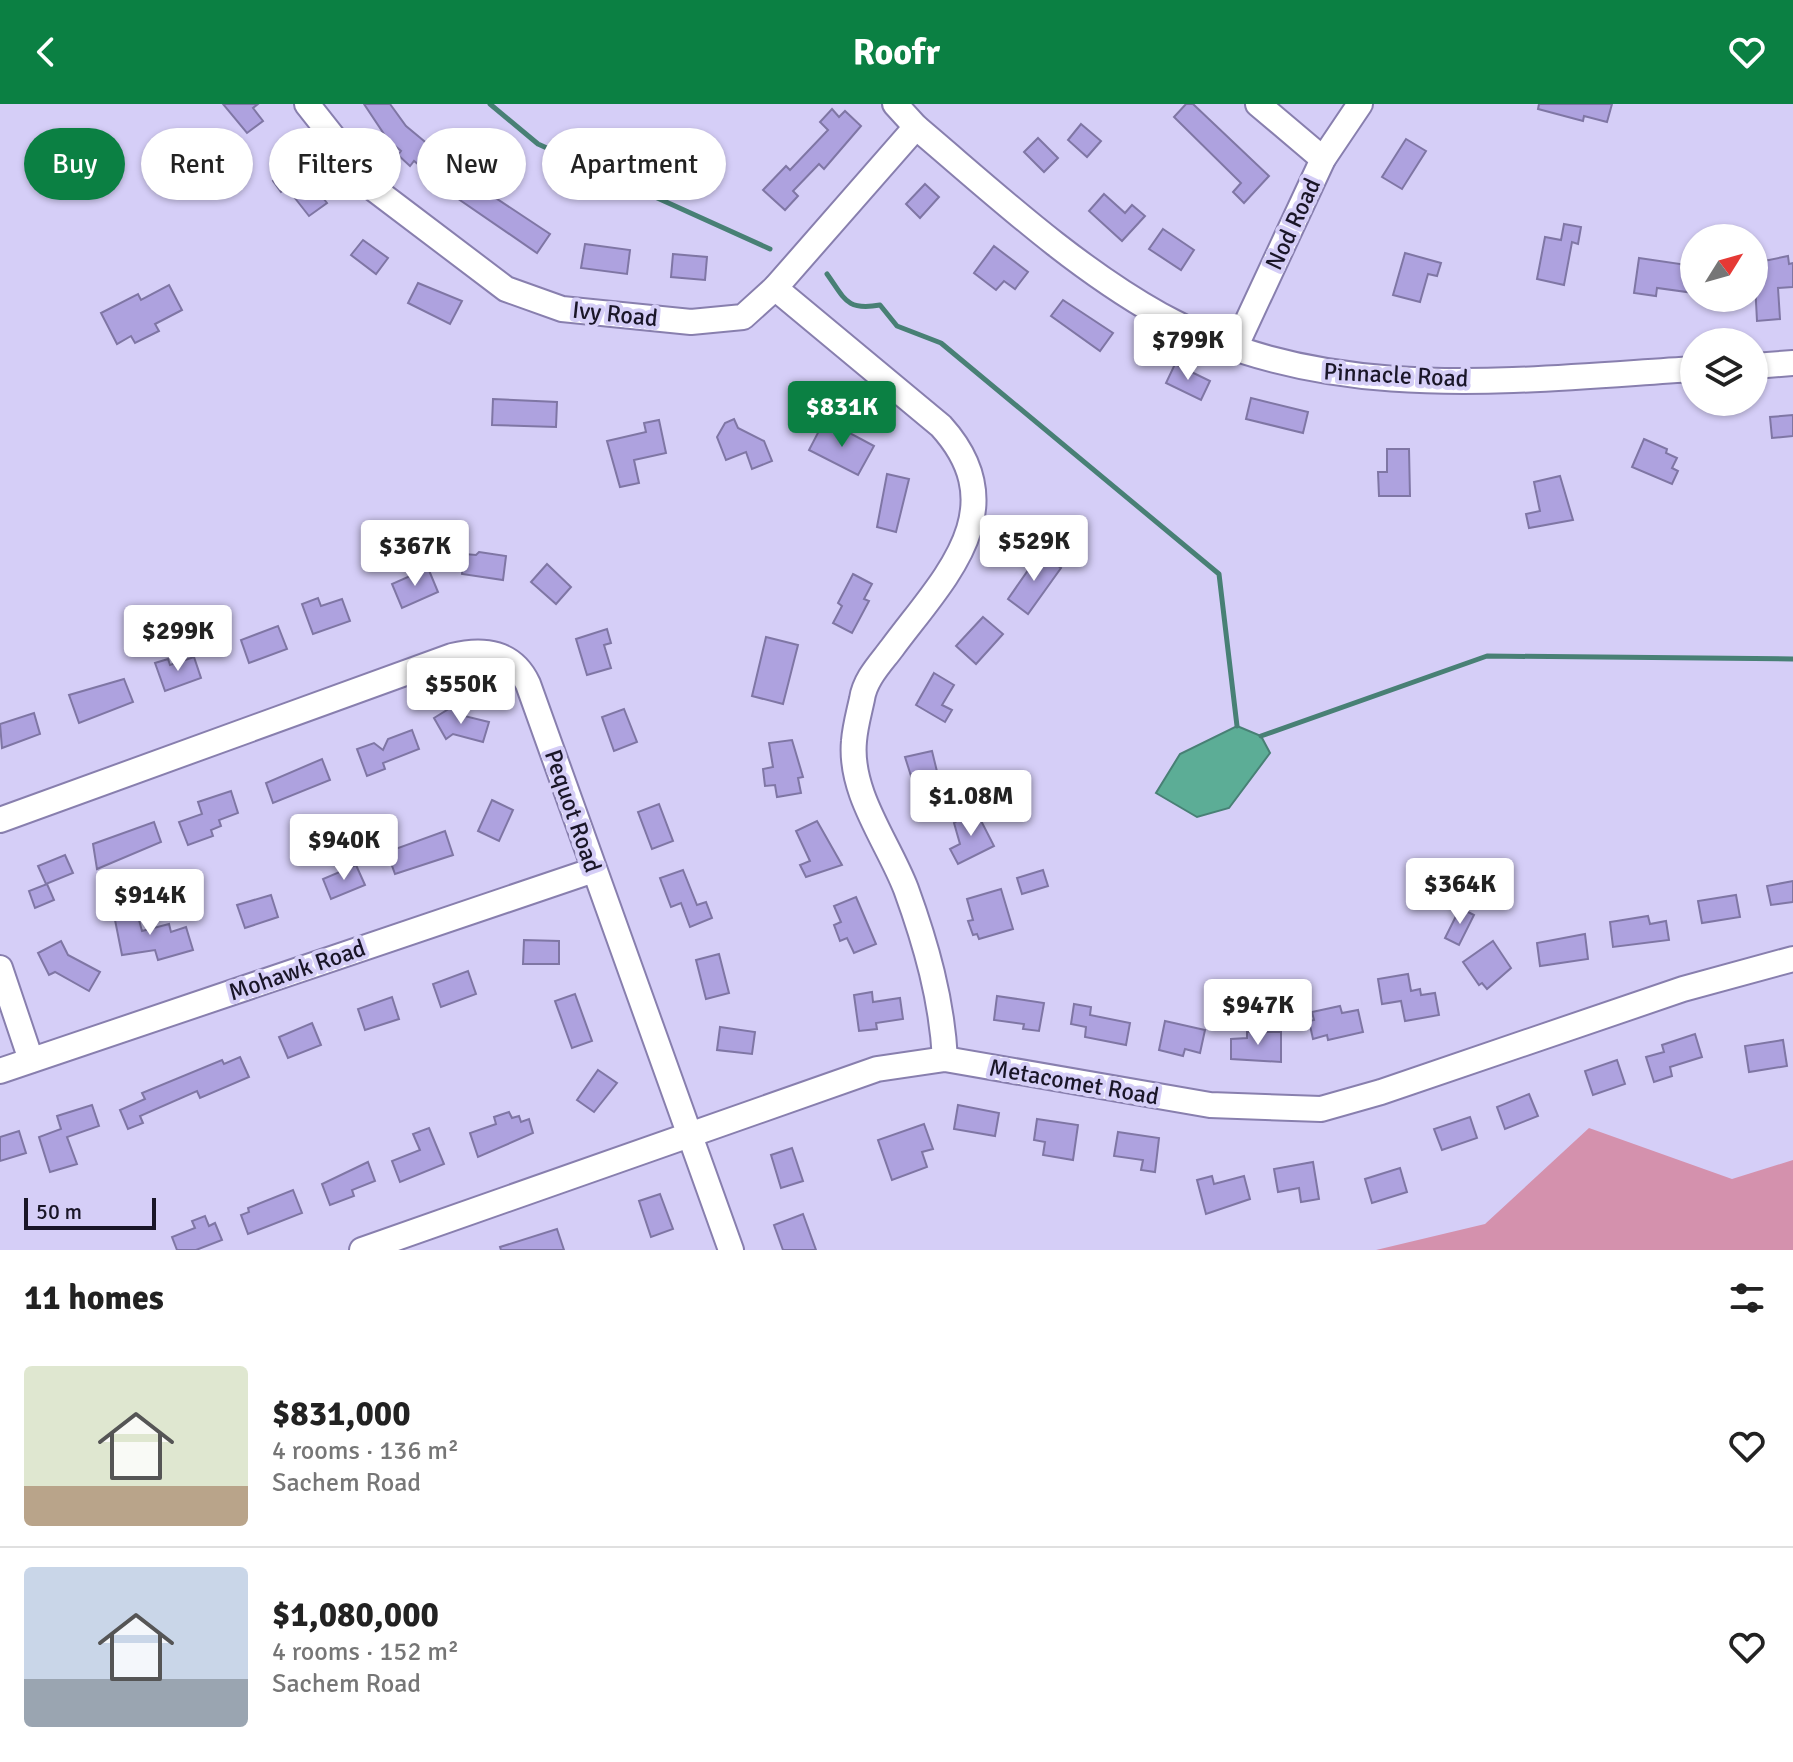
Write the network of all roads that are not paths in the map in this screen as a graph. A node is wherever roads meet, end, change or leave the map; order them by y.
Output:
1 (307, 104) edge
2 (895, 104) edge
3 (1258, 104) edge
4 (1360, 104) edge
5 (916, 127) junction
6 (1323, 159) junction
7 (775, 288) junction
8 (1234, 350) junction
9 (1793, 363) edge
10 (1768, 365) edge
11 (1680, 370) edge
12 (0, 820) edge
13 (594, 870) junction
14 (1793, 959) edge
15 (0, 968) edge
16 (945, 1059) junction
17 (31, 1060) junction
18 (0, 1071) edge
19 (691, 1133) junction
20 (362, 1250) edge
21 (731, 1250) edge

1 - 7 street, Ivy Road
2 - 5 street, Pinnacle Road
3 - 6 street
4 - 6 street, Nod Road
5 - 7 street, Ivy Road
5 - 8 street, Pinnacle Road
6 - 8 street, Nod Road
7 - 16 street
8 - 11 street, Pinnacle Road
9 - 10 street
12 - 13 street, Pequot Road
13 - 17 street, Mohawk Road
13 - 19 street, Pequot Road
14 - 16 street, Metacomet Road
15 - 17 street
16 - 19 street, Metacomet Road
17 - 18 street, Mohawk Road
19 - 20 street, Metacomet Road
19 - 21 street, Pequot Road

